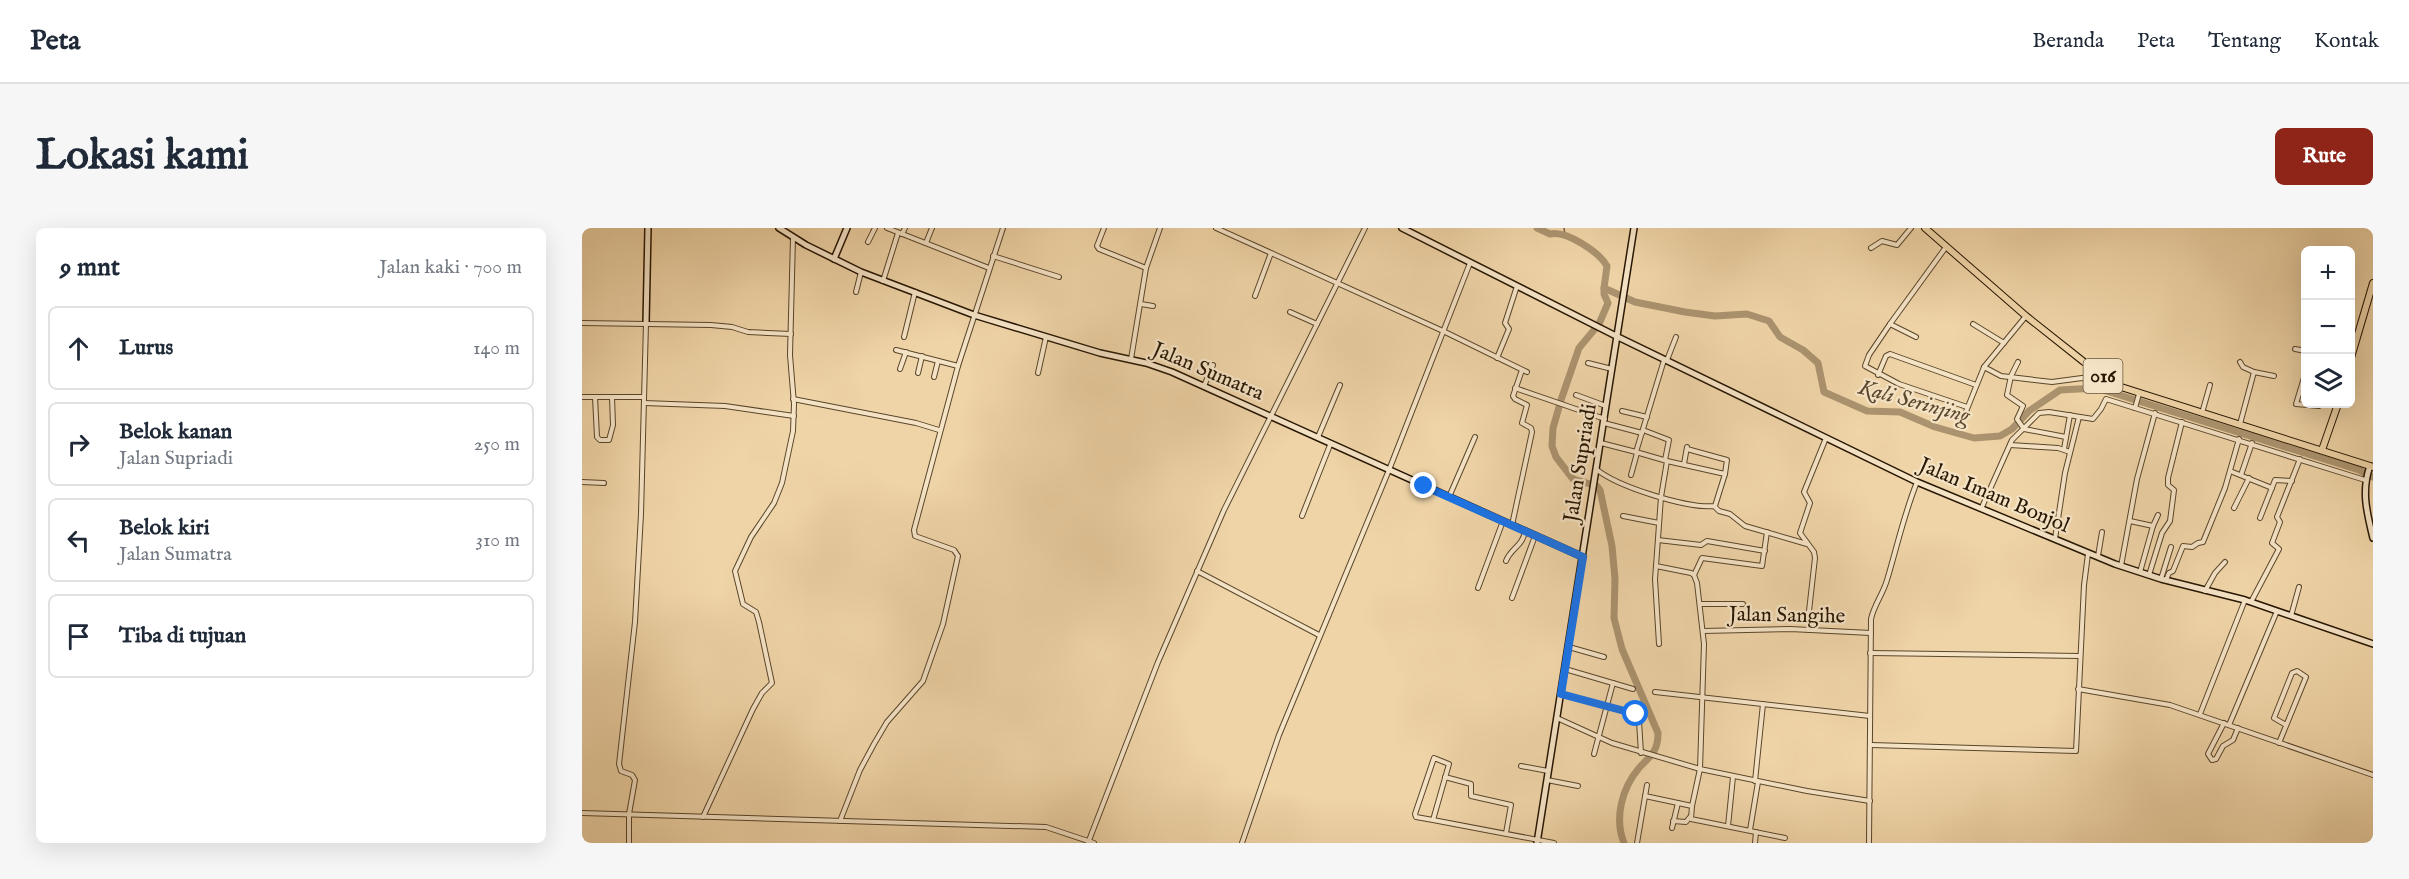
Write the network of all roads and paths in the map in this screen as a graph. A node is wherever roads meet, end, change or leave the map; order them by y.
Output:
1 (648, 228) edge
2 (779, 228) edge
3 (847, 228) edge
4 (875, 228) edge
5 (887, 228) edge
6 (905, 228) edge
7 (932, 228) edge
8 (1003, 228) edge
9 (1104, 228) edge
10 (1161, 228) edge
11 (1216, 228) edge
12 (1365, 228) edge
13 (1402, 228) edge
14 (1634, 228) edge
15 (1911, 228) edge
16 (1925, 228) edge
17 (900, 234) junction
18 (793, 237) junction
19 (868, 242) dead end
20 (926, 243) junction
21 (1946, 247) junction
22 (1871, 248) dead end
23 (1271, 253) junction
24 (993, 256) junction
25 (834, 259) junction
26 (1470, 263) junction
27 (989, 268) junction
28 (1146, 268) junction
29 (861, 272) junction
30 (1059, 277) dead end
31 (883, 281) junction
32 (1337, 283) junction
33 (2373, 283) edge
34 (1517, 286) junction
35 (856, 292) dead end
36 (915, 292) junction
37 (1255, 296) dead end
38 (1141, 304) junction
39 (1153, 306) dead end
40 (1290, 312) dead end
41 (974, 315) junction
42 (2026, 316) junction
43 (646, 323) junction
44 (582, 324) edge
45 (1317, 324) junction
46 (1890, 324) junction
47 (1973, 324) dead end
48 (1443, 331) junction
49 (791, 334) junction
50 (904, 337) dead end
51 (1046, 337) junction
52 (1618, 337) junction
53 (1676, 337) dead end
54 (1916, 337) dead end
55 (2004, 343) junction
56 (2295, 349) dead end
57 (896, 350) dead end
58 (2301, 350) edge
59 (906, 352) junction
60 (2352, 354) edge
61 (922, 356) junction
62 (1497, 358) junction
63 (1131, 359) junction
64 (1666, 360) junction
65 (938, 361) junction
66 (2019, 362) dead end
67 (2240, 362) dead end
68 (1588, 363) dead end
69 (1214, 365) dead end
70 (958, 366) junction
71 (1984, 368) junction
72 (900, 369) dead end
73 (1613, 369) junction
74 (2254, 372) junction
75 (918, 373) dead end
76 (1038, 373) dead end
77 (1878, 375) junction
78 (2011, 376) junction
79 (2274, 376) dead end
80 (934, 377) dead end
81 (2094, 381) dead end
82 (1340, 385) dead end
83 (1976, 385) junction
84 (2210, 385) dead end
85 (1204, 386) junction
86 (1515, 388) junction
87 (2301, 388) edge
88 (1576, 395) dead end
89 (2139, 395) junction
90 (582, 397) edge
91 (595, 397) junction
92 (612, 397) junction
93 (793, 399) junction
94 (644, 400) junction
95 (2301, 405) edge
96 (1607, 406) junction
97 (2136, 406) junction
98 (1967, 407) junction
99 (2337, 408) edge
100 (1622, 411) dead end
101 (2202, 412) junction
102 (2155, 413) junction
103 (2070, 415) junction
104 (795, 416) junction
105 (1269, 417) junction
106 (1647, 417) junction
107 (2079, 417) junction
108 (1963, 419) dead end
109 (1604, 421) junction
110 (2181, 422) junction
111 (2240, 424) junction
112 (2024, 429) junction
113 (939, 430) junction
114 (1643, 432) junction
115 (1475, 437) dead end
116 (2066, 437) junction
117 (1317, 438) junction
118 (1826, 438) junction
119 (2239, 439) junction
120 (1601, 443) junction
121 (2252, 443) junction
122 (1330, 445) junction
123 (2010, 445) junction
124 (2064, 449) junction
125 (2322, 450) junction
126 (1636, 452) junction
127 (2070, 452) junction
128 (2300, 459) junction
129 (1666, 461) junction
130 (1684, 464) junction
131 (2370, 468) edge
132 (1596, 469) junction
133 (1389, 470) junction
134 (2230, 471) junction
135 (1725, 474) junction
136 (1631, 475) dead end
137 (2241, 475) junction
138 (2249, 478) junction
139 (2366, 479) junction
140 (2292, 481) junction
141 (582, 482) edge
142 (1917, 482) junction
143 (604, 483) dead end
144 (2272, 488) junction
145 (1449, 497) junction
146 (1661, 497) junction
147 (1715, 507) junction
148 (1982, 507) junction
149 (2234, 508) dead end
150 (2158, 515) dead end
151 (1302, 516) dead end
152 (1623, 516) dead end
153 (2260, 518) dead end
154 (1503, 521) junction
155 (2130, 521) junction
156 (1659, 523) junction
157 (1512, 525) junction
158 (2153, 526) junction
159 (1525, 531) junction
160 (1767, 532) junction
161 (2103, 532) dead end
162 (2373, 535) edge
163 (1535, 536) junction
164 (2055, 539) junction
165 (1658, 540) junction
166 (1808, 544) junction
167 (2171, 547) dead end
168 (1765, 551) junction
169 (2088, 554) junction
170 (1583, 557) junction
171 (2098, 557) junction
172 (1506, 561) dead end
173 (2225, 562) dead end
174 (1656, 566) junction
175 (2121, 566) junction
176 (1197, 571) junction
177 (2140, 572) junction
178 (1694, 575) junction
179 (2149, 575) junction
180 (2164, 580) junction
181 (2299, 587) dead end
182 (1478, 588) dead end
183 (2205, 591) junction
184 (1512, 598) dead end
185 (2248, 601) junction
186 (1700, 604) junction
187 (1743, 604) dead end
188 (2277, 611) junction
189 (2291, 616) junction
190 (1809, 630) junction
191 (1703, 631) junction
192 (1871, 633) junction
193 (1319, 635) junction
194 (1659, 644) dead end
195 (2373, 644) edge
196 (1569, 647) junction
197 (1870, 653) junction
198 (2079, 656) junction
199 (1604, 657) dead end
200 (1565, 669) junction
201 (1613, 683) junction
202 (2078, 688) junction
203 (1633, 689) dead end
204 (1655, 692) dead end
205 (1561, 694) junction
206 (1701, 697) junction
207 (1763, 704) junction
208 (1607, 707) junction
209 (2200, 714) junction
210 (1870, 716) junction
211 (1557, 718) junction
212 (2227, 724) junction
213 (2286, 725) junction
214 (2238, 728) junction
215 (1600, 738) junction
216 (2279, 743) junction
217 (1871, 745) junction
218 (1641, 753) junction
219 (1594, 754) dead end
220 (1521, 765) dead end
221 (1700, 769) junction
222 (1549, 771) junction
223 (2373, 775) edge
224 (1445, 777) junction
225 (1733, 777) junction
226 (1548, 780) junction
227 (1756, 782) junction
228 (1647, 785) dead end
229 (1578, 786) dead end
230 (1645, 796) junction
231 (1870, 801) junction
232 (1678, 803) junction
233 (1692, 806) junction
234 (582, 813) edge
235 (629, 814) junction
236 (703, 817) junction
237 (1690, 817) junction
238 (1433, 820) junction
239 (1673, 820) junction
240 (840, 821) junction
241 (1728, 826) junction
242 (1672, 828) dead end
243 (1750, 830) junction
244 (1756, 832) junction
245 (1506, 833) junction
246 (1785, 838) dead end
247 (1538, 841) edge
248 (1090, 842) edge
249 (1637, 842) edge
250 (629, 843) edge
251 (1242, 843) edge
252 (1554, 843) edge
253 (1755, 843) edge
254 (1869, 843) edge

1 - 43 main road
2 - 18 main road, Jalan Sumatra
3 - 25 main road
4 - 19 street
5 - 17 street
6 - 17 street
7 - 20 street
8 - 24 street
9 - 28 street
10 - 28 street
11 - 23 street
12 - 32 street
13 - 26 main road, Jalan Imam Bonjol
14 - 52 main road, Jalan Supriadi
15 - 22 street
16 - 21 main road, 016
17 - 20 street
17 - 31 street
18 - 25 main road, Jalan Sumatra
18 - 49 street
20 - 27 street
21 - 42 main road, 016
21 - 46 street
23 - 32 street
23 - 37 street
24 - 27 street
24 - 30 street
25 - 29 main road, Jalan Sumatra
26 - 34 main road, Jalan Imam Bonjol
26 - 48 street
27 - 41 street
28 - 38 street
29 - 31 main road, Jalan Sumatra
29 - 35 street
31 - 36 main road, Jalan Sumatra
32 - 45 street
32 - 48 street
33 - 60 main road
34 - 52 main road, Jalan Imam Bonjol
34 - 62 street
36 - 41 main road, Jalan Sumatra
36 - 50 street
38 - 39 street
38 - 63 street
40 - 45 street
41 - 51 main road, Jalan Sumatra
41 - 70 street
42 - 55 street
42 - 89 main road, 016
43 - 44 street
43 - 49 street
43 - 94 street
45 - 105 street
46 - 54 street
46 - 77 street
47 - 55 street
48 - 62 street
48 - 133 street
49 - 93 street
51 - 63 main road, Jalan Sumatra
51 - 76 street
52 - 64 main road, Jalan Imam Bonjol
52 - 73 main road, Jalan Supriadi
53 - 64 street
55 - 71 street
56 - 58 street
57 - 59 street
59 - 61 street
59 - 72 street
61 - 65 street
61 - 75 street
62 - 86 street
63 - 85 main road, Jalan Sumatra
64 - 106 street
64 - 118 main road, Jalan Imam Bonjol
65 - 70 street
65 - 80 street
66 - 78 street
67 - 74 street
68 - 73 street
69 - 85 street
70 - 113 street
71 - 78 street
71 - 83 street
73 - 96 main road, Jalan Supriadi
74 - 79 street
74 - 111 street
77 - 83 street
77 - 98 street
78 - 81 street
78 - 112 street
82 - 117 street
83 - 98 street
84 - 101 street
85 - 105 main road, Jalan Sumatra
86 - 109 street
86 - 157 street
87 - 95 street
88 - 96 street
89 - 97 street
89 - 101 main road, 016
90 - 91 street
91 - 92 street
91 - 92 street
92 - 94 street
93 - 104 street
93 - 113 street
94 - 104 street
94 - 235 street
96 - 109 main road, Jalan Supriadi
97 - 102 street
97 - 107 street
98 - 108 street
99 - 125 main road
100 - 106 street
101 - 111 main road, 016
102 - 110 street
102 - 155 street
103 - 107 street
103 - 112 street
103 - 116 street
104 - 236 street
105 - 117 main road, Jalan Sumatra
105 - 176 street
106 - 114 street
107 - 127 street
109 - 114 street
109 - 120 main road, Jalan Supriadi
110 - 119 street
110 - 179 street
111 - 125 main road, 016
112 - 116 street
112 - 123 street
113 - 240 street
114 - 126 street
114 - 129 street
115 - 145 street
116 - 124 street
117 - 122 main road, Jalan Sumatra
118 - 142 main road, Jalan Imam Bonjol
118 - 166 street
119 - 121 street
119 - 134 street
120 - 126 street
120 - 132 main road, Jalan Supriadi
121 - 128 street
121 - 137 street
122 - 133 main road, Jalan Sumatra
122 - 151 street
123 - 124 street
123 - 148 street
124 - 127 street
125 - 131 main road, 016
126 - 129 street
126 - 136 street
127 - 164 street
128 - 139 street
128 - 140 street
129 - 130 street
129 - 146 street
130 - 135 street
130 - 135 street
131 - 139 main road
132 - 146 street
132 - 170 main road, Jalan Supriadi
133 - 145 main road, Jalan Sumatra
133 - 193 street
134 - 137 street
134 - 180 street
135 - 147 street
137 - 138 street
138 - 144 street
138 - 149 street
139 - 162 main road
140 - 144 street
140 - 185 street
141 - 143 street
142 - 148 main road, Jalan Imam Bonjol
142 - 192 street
144 - 153 street
145 - 154 main road, Jalan Sumatra
146 - 147 street
146 - 156 street
147 - 160 street
148 - 164 main road, Jalan Imam Bonjol
150 - 158 street
152 - 156 street
154 - 157 main road, Jalan Sumatra
154 - 182 street
155 - 158 street
155 - 175 street
156 - 165 street
157 - 159 main road, Jalan Sumatra
158 - 177 street
159 - 163 main road, Jalan Sumatra
159 - 172 street
160 - 166 street
160 - 168 street
161 - 171 street
163 - 170 main road, Jalan Sumatra
163 - 184 street
164 - 169 main road, Jalan Imam Bonjol
165 - 168 street
165 - 174 street
166 - 190 street
167 - 180 street
168 - 178 street
169 - 171 main road, Jalan Imam Bonjol
169 - 198 street
170 - 196 main road, Jalan Supriadi
171 - 175 main road, Jalan Imam Bonjol
173 - 183 street
174 - 178 street
174 - 194 street
175 - 177 main road, Jalan Imam Bonjol
176 - 193 street
176 - 248 street
177 - 179 main road, Jalan Imam Bonjol
178 - 186 street
179 - 180 main road, Jalan Imam Bonjol
180 - 183 main road, Jalan Imam Bonjol
181 - 189 street
183 - 185 main road, Jalan Imam Bonjol
185 - 188 main road, Jalan Imam Bonjol
185 - 209 street
186 - 187 street
186 - 191 street
188 - 189 main road, Jalan Imam Bonjol
188 - 212 street
189 - 195 main road, Jalan Imam Bonjol
190 - 191 street, Jalan Sangihe
190 - 192 street, Jalan Sangihe
191 - 206 street
192 - 197 street
193 - 251 street
196 - 199 street
196 - 200 main road, Jalan Supriadi
197 - 198 street
197 - 210 street
198 - 202 street
200 - 201 street
200 - 205 main road, Jalan Supriadi
201 - 203 street
201 - 208 street
202 - 209 street
202 - 217 street
204 - 206 street
205 - 208 street
205 - 211 main road, Jalan Supriadi
206 - 207 street
206 - 221 street
207 - 210 street
207 - 227 street
208 - 215 street
208 - 218 street
209 - 212 street
210 - 217 street
211 - 215 street
211 - 222 main road, Jalan Supriadi
212 - 214 street
212 - 214 street
213 - 213 street
213 - 216 street
214 - 216 street
215 - 218 street
215 - 219 street
216 - 223 street
217 - 231 street
218 - 221 street
220 - 222 street
221 - 225 street
221 - 233 street
222 - 226 main road, Jalan Supriadi
224 - 238 street
224 - 238 street
224 - 245 street
225 - 227 street
225 - 241 street
226 - 229 street
226 - 247 main road, Jalan Supriadi
227 - 231 street
227 - 243 street
228 - 230 street
230 - 232 street
230 - 249 street
231 - 254 street
232 - 233 street
232 - 239 street
233 - 237 street
234 - 235 street
235 - 236 street
235 - 250 street
236 - 240 street
237 - 239 street
237 - 241 street
238 - 245 street
239 - 242 street
240 - 248 street
241 - 243 street
243 - 244 street
244 - 246 street
244 - 253 street
245 - 247 street
247 - 252 street

